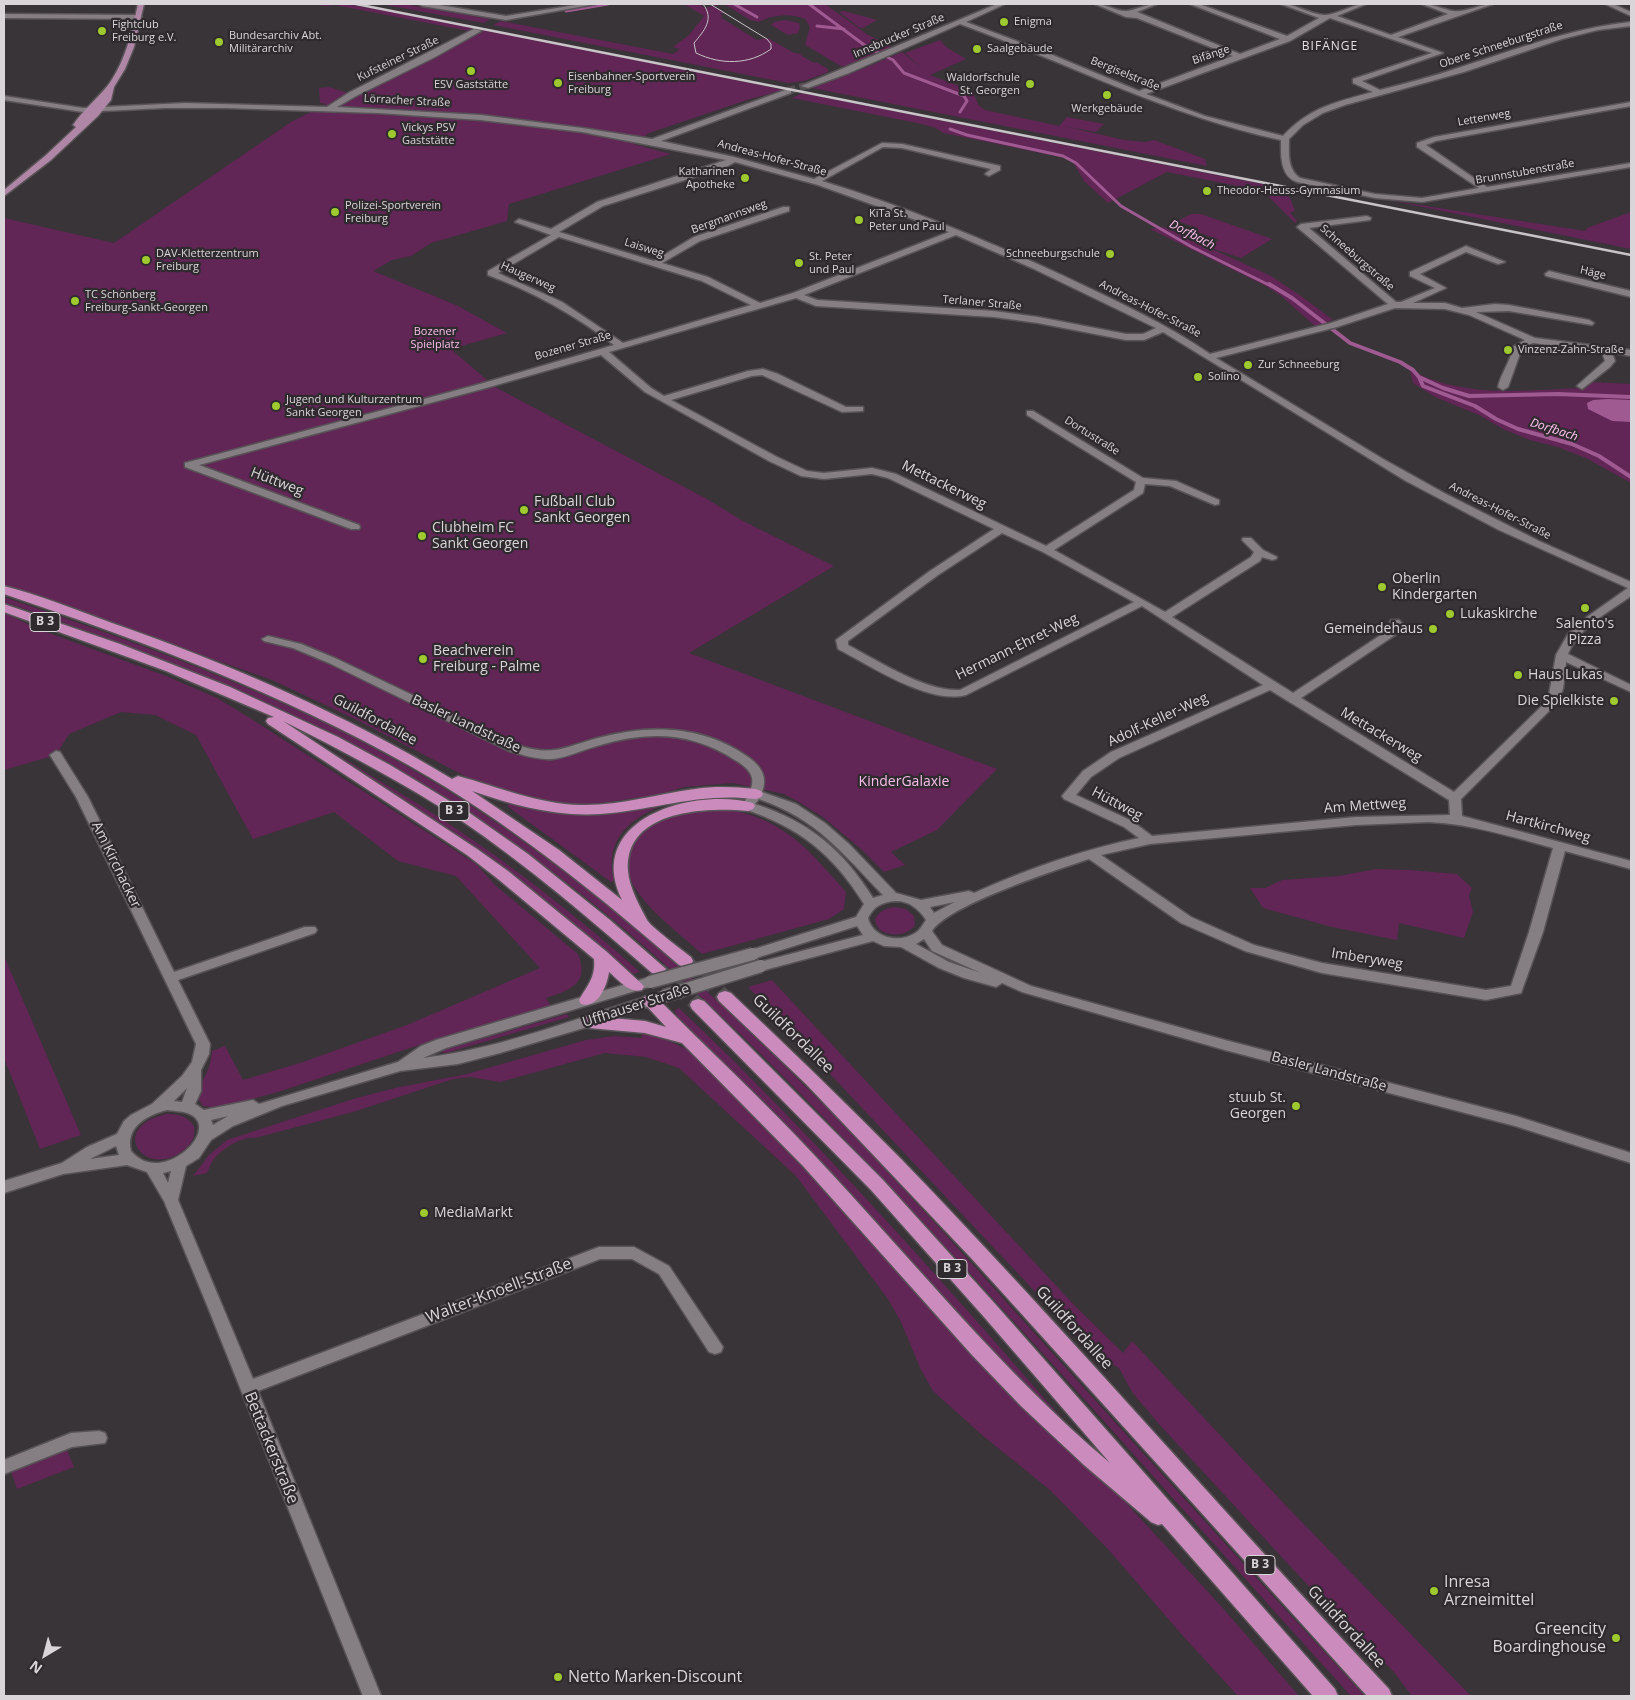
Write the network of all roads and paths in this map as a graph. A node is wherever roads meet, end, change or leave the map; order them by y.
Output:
1 (141, 4) edge
2 (422, 4) edge
3 (593, 4) edge
4 (1002, 4) edge
5 (1098, 4) edge
6 (1154, 4) edge
7 (1193, 4) edge
8 (1284, 4) edge
9 (1345, 4) edge
10 (1363, 4) edge
11 (1426, 4) edge
12 (1490, 4) edge
13 (1608, 4) edge
14 (1354, 7) junction
15 (1135, 14) junction
16 (1455, 14) junction
17 (1631, 14) edge
18 (4, 16) edge
19 (139, 17) junction
20 (1328, 17) junction
21 (960, 22) junction
22 (1631, 24) edge
23 (477, 30) dead end
24 (1391, 37) junction
25 (1288, 39) junction
26 (1241, 57) junction
27 (805, 86) tunnel mouth
28 (788, 91) tunnel mouth
29 (1378, 92) junction
30 (1142, 93) junction
31 (4, 98) edge
32 (1631, 104) edge
33 (96, 106) junction
34 (329, 109) junction
35 (700, 123) junction
36 (1285, 139) junction
37 (652, 142) junction
38 (673, 146) junction
39 (734, 159) junction
40 (1631, 165) edge
41 (989, 174) dead end
42 (814, 182) junction
43 (1487, 190) junction
44 (4, 194) edge
45 (786, 209) dead end
46 (1368, 218) dead end
47 (519, 222) dead end
48 (957, 232) junction
49 (555, 233) junction
50 (1501, 262) dead end
51 (655, 264) junction
52 (1549, 274) dead end
53 (1631, 294) edge
54 (796, 295) junction
55 (1398, 305) junction
56 (759, 306) junction
57 (1462, 310) junction
58 (1589, 323) dead end
59 (1164, 328) junction
60 (1532, 340) junction
61 (620, 346) junction
62 (602, 351) junction
63 (1606, 351) junction
64 (1631, 353) edge
65 (1208, 357) junction
66 (1582, 386) dead end
67 (1503, 388) dead end
68 (663, 399) junction
69 (860, 409) dead end
70 (1030, 413) dead end
71 (189, 464) joint
72 (1141, 481) junction
73 (1215, 502) dead end
74 (355, 527) dead end
75 (1001, 529) junction
76 (1247, 540) dead end
77 (1047, 550) junction
78 (1259, 552) junction
79 (1272, 557) dead end
80 (1631, 586) edge
81 (4, 590) edge
82 (1631, 591) edge
83 (1142, 602) junction
84 (4, 608) edge
85 (1166, 616) junction
86 (1395, 622) dead end
87 (268, 639) dead end
88 (1562, 655) junction
89 (1271, 685) junction
90 (1631, 689) edge
91 (226, 690) junction
92 (1292, 698) junction
93 (56, 755) dead end
94 (432, 773) junction
95 (1068, 796) joint
96 (1454, 798) junction
97 (752, 800) junction
98 (1456, 819) junction
99 (1150, 840) junction
100 (1560, 846) junction
101 (1090, 854) junction
102 (1631, 865) edge
103 (982, 893) junction
104 (893, 897) junction
105 (870, 904) junction
106 (920, 904) junction
107 (862, 920) junction
108 (932, 920) junction
109 (643, 924) junction
110 (310, 930) dead end
111 (925, 932) junction
112 (872, 936) junction
113 (904, 943) junction
114 (601, 956) junction
115 (685, 961) tunnel mouth
116 (658, 969) tunnel mouth
117 (171, 978) junction
118 (643, 984) junction
119 (1027, 989) junction
120 (657, 998) junction
121 (725, 998) tunnel mouth
122 (587, 1000) junction
123 (698, 1005) tunnel mouth
124 (588, 1022) junction
125 (686, 1038) junction
126 (400, 1066) junction
127 (194, 1071) junction
128 (278, 1102) junction
129 (187, 1107) junction
130 (157, 1108) junction
131 (202, 1115) junction
132 (207, 1136) junction
133 (123, 1137) junction
134 (1631, 1158) edge
135 (129, 1159) junction
136 (179, 1163) junction
137 (63, 1168) junction
138 (152, 1168) junction
139 (4, 1187) edge
140 (171, 1200) junction
141 (715, 1347) dead end
142 (247, 1388) junction
143 (99, 1438) dead end
144 (4, 1467) edge
145 (1193, 1546) junction
146 (372, 1696) edge
147 (1327, 1696) edge
148 (1381, 1696) edge

1 - 19 main road
2 - 3 street
4 - 21 street, Innsbrucker Straße
5 - 15 street
6 - 15 street
7 - 25 street
8 - 20 street
9 - 14 street
10 - 14 street, Bifänge
11 - 16 street
12 - 16 street
13 - 17 street
14 - 20 street, Bifänge
15 - 26 street
16 - 24 street
18 - 19 street
19 - 33 main road
20 - 24 street
20 - 25 street, Bifänge
21 - 27 street, Innsbrucker Straße
21 - 30 street, Bergiselstraße
22 - 29 street, Obere Schneeburgstraße
23 - 34 street, Kufsteiner Straße
24 - 29 street, Obere Schneeburgstraße
25 - 26 street, Bifänge
26 - 30 street, Bifänge
28 - 35 street
29 - 36 street, Obere Schneeburgstraße
30 - 36 street, Bergiselstraße
31 - 33 street, Lörracher Straße
32 - 43 street, Lettenweg
33 - 34 street, Lörracher Straße
33 - 44 main road
34 - 37 street, Lörracher Straße
35 - 37 street
35 - 38 street
36 - 43 street, Brunnstubenstraße
37 - 38 street, Andreas-Hofer-Straße
38 - 39 street, Andreas-Hofer-Straße
39 - 42 street, Andreas-Hofer-Straße
39 - 49 street, Haugerweg
40 - 43 street, Brunnstubenstraße
41 - 42 street
42 - 48 street, Andreas-Hofer-Straße
45 - 51 street, Bergmannsweg
46 - 55 street, Schneeburgstraße
47 - 49 street, Laisweg
48 - 54 street, Bozener Straße
48 - 59 street, Andreas-Hofer-Straße
49 - 51 street, Laisweg
49 - 61 street, Haugerweg
50 - 55 street
51 - 56 street, Laisweg
52 - 53 street, Häge
54 - 56 street, Bozener Straße
54 - 59 street, Terlaner Straße
55 - 57 street
55 - 65 street, Schneeburgstraße
56 - 61 street, Bozener Straße
57 - 58 street
57 - 60 street
59 - 65 street, Andreas-Hofer-Straße
60 - 63 street
60 - 67 street
61 - 62 street, Bozener Straße
62 - 68 street, Mettackerweg
62 - 71 street, Bozener Straße
63 - 64 street
63 - 66 street
65 - 80 street, Andreas-Hofer-Straße
68 - 69 street
68 - 75 street, Mettackerweg
70 - 72 street, Dortustraße
71 - 74 street, Hüttweg
72 - 73 street, Dortustraße
72 - 77 street
75 - 77 street, Mettackerweg
75 - 83 street, Hermann-Ehret-Weg
76 - 78 street
77 - 83 street, Mettackerweg
78 - 79 street
78 - 85 street
81 - 94 highway, Guildfordallee / B 3
82 - 88 street
83 - 85 street, Mettackerweg
84 - 91 highway, B 3
85 - 89 street, Mettackerweg
86 - 92 street
87 - 97 street, Basler Landstraße
88 - 90 street
88 - 96 street
89 - 92 street, Mettackerweg
89 - 95 street, Adolf-Keller-Weg
91 - 114 highway
91 - 116 highway, B 3
92 - 96 street, Mettackerweg
93 - 117 street, Am Kirchacker
94 - 97 highway
94 - 109 highway, Guildfordallee / B 3
95 - 99 street, Hüttweg
96 - 98 street
97 - 104 street
97 - 105 street
97 - 109 highway
98 - 99 street, Am Mettweg
98 - 100 street, Hartkirchweg
99 - 101 street, Am Mettweg
100 - 101 street, Imberyweg
100 - 102 street, Hartkirchweg
101 - 103 street, Am Mettweg
103 - 106 street, Am Mettweg
103 - 108 street, Am Mettweg
104 - 105 street
104 - 106 street
105 - 107 street
106 - 108 street
107 - 112 street
107 - 118 street, Uffhauser Straße, bridge
108 - 111 street
109 - 115 highway, Guildfordallee / B 3
110 - 117 street
111 - 113 street
111 - 119 street, Basler Landstraße
112 - 113 street, Basler Landstraße
112 - 120 street, Uffhauser Straße, bridge
113 - 119 street, Basler Landstraße
114 - 118 highway
114 - 122 highway
117 - 127 street, Am Kirchacker
118 - 120 street
118 - 122 street, Uffhauser Straße
119 - 134 street, Basler Landstraße
120 - 124 street, Uffhauser Straße
120 - 125 highway
121 - 148 highway, Guildfordallee / B 3
122 - 126 street, Uffhauser Straße
123 - 145 highway, B 3
124 - 125 highway
124 - 126 street, Uffhauser Straße
125 - 145 highway
126 - 128 street, Uffhauser Straße
127 - 129 street, Am Kirchacker
127 - 130 street, Am Kirchacker
128 - 131 street, Uffhauser Straße
128 - 132 street, Uffhauser Straße
129 - 130 street
129 - 131 street
130 - 133 street
131 - 132 street
132 - 136 street, Uffhauser Straße
133 - 135 street
133 - 137 street
135 - 137 street
135 - 138 street
136 - 138 street, Uffhauser Straße
136 - 140 street
137 - 139 street
138 - 140 street, Bettackerstraße
140 - 142 street, Bettackerstraße
141 - 142 street, Walter-Knoell-Straße
142 - 146 street, Bettackerstraße
143 - 144 street
145 - 147 highway, B 3

